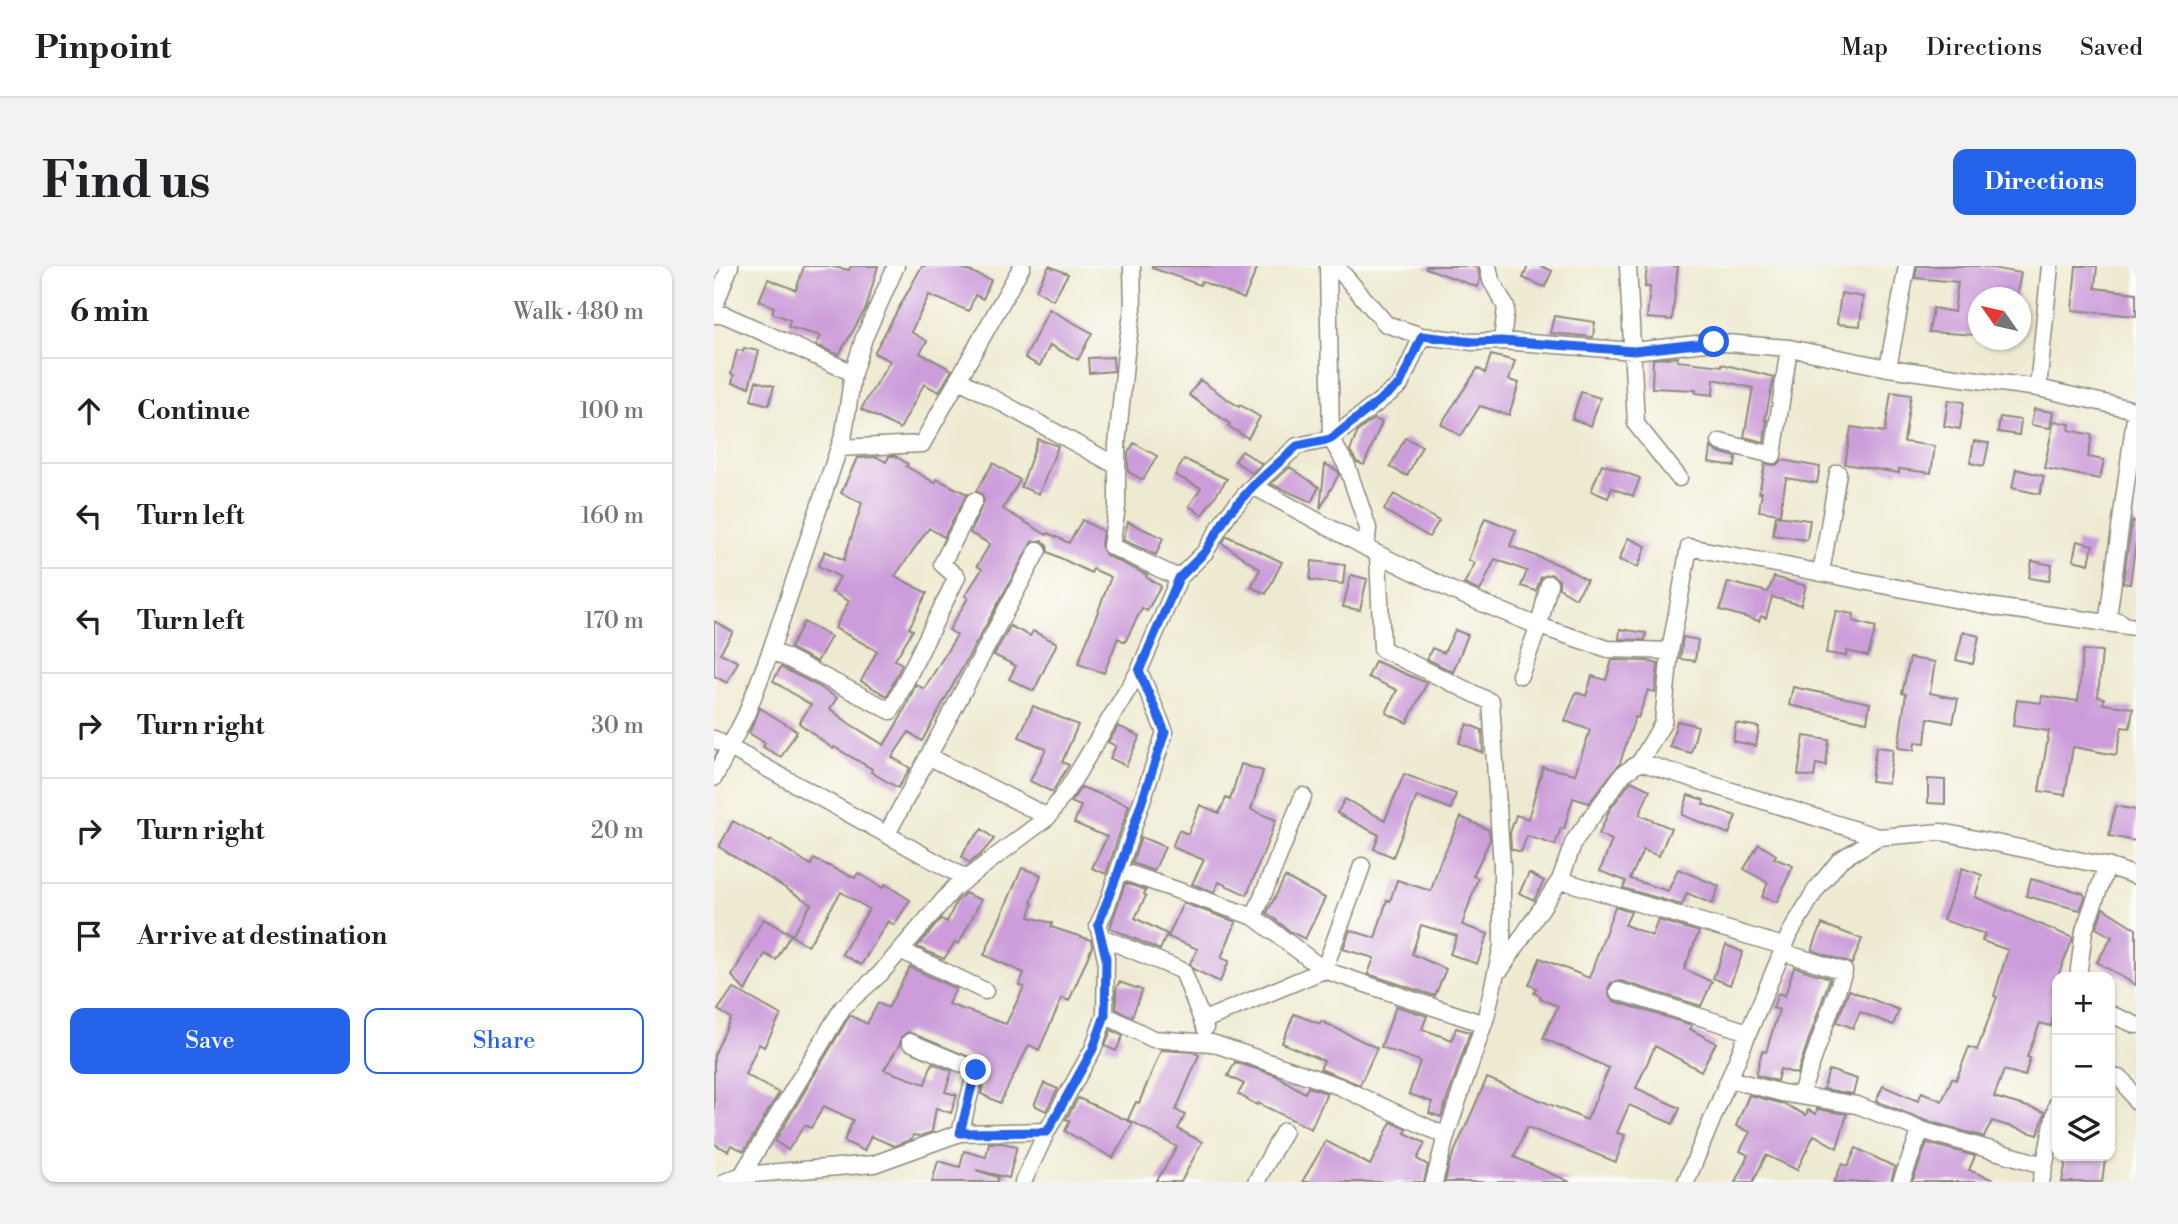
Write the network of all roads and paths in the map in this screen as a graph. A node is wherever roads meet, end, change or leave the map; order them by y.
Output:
1 (730, 266) edge
2 (897, 266) edge
3 (1022, 266) edge
4 (1132, 266) edge
5 (1328, 266) edge
6 (1336, 266) edge
7 (1488, 266) edge
8 (1628, 266) edge
9 (1907, 266) edge
10 (2050, 266) edge
11 (714, 308) edge
12 (714, 315) edge
13 (1422, 336) junction
14 (1502, 341) junction
15 (1789, 348) junction
16 (1634, 351) junction
17 (1888, 368) junction
18 (853, 373) junction
19 (958, 379) junction
20 (2038, 388) junction
21 (2136, 410) edge
22 (1331, 439) junction
23 (1720, 442) dead end
24 (839, 448) junction
25 (1117, 466) junction
26 (1838, 472) dead end
27 (1679, 478) dead end
28 (1253, 486) junction
29 (974, 501) dead end
30 (1038, 550) dead end
31 (1372, 551) junction
32 (1821, 573) junction
33 (1179, 578) junction
34 (1549, 584) dead end
35 (1539, 626) junction
36 (2136, 627) edge
37 (771, 650) junction
38 (1670, 650) junction
39 (1139, 671) junction
40 (1520, 675) dead end
41 (714, 739) edge
42 (730, 747) junction
43 (928, 756) junction
44 (1640, 762) junction
45 (714, 778) edge
46 (1303, 796) dead end
47 (1048, 817) junction
48 (887, 834) junction
49 (1878, 837) junction
50 (1362, 866) dead end
51 (2107, 866) junction
52 (1119, 870) junction
53 (2136, 876) edge
54 (965, 878) junction
55 (1560, 880) junction
56 (1254, 917) junction
57 (1101, 937) junction
58 (1782, 949) junction
59 (900, 950) junction
60 (1324, 970) junction
61 (2079, 972) edge
62 (1495, 978) junction
63 (985, 990) dead end
64 (1618, 991) dead end
65 (1105, 1015) junction
66 (2115, 1016) edge
67 (1202, 1021) junction
68 (1484, 1024) junction
69 (2136, 1026) edge
70 (1748, 1032) junction
71 (910, 1042) dead end
72 (1212, 1043) junction
73 (2115, 1077) edge
74 (1729, 1079) junction
75 (1800, 1096) junction
76 (2136, 1101) edge
77 (2052, 1127) edge
78 (1921, 1130) junction
79 (1284, 1131) dead end
80 (1047, 1132) junction
81 (960, 1133) junction
82 (1446, 1136) junction
83 (2044, 1165) junction
84 (743, 1175) junction
85 (725, 1182) edge
86 (1023, 1182) edge
87 (1256, 1182) edge
88 (1434, 1182) edge
89 (1686, 1182) edge
90 (1901, 1182) edge
91 (2041, 1182) edge

1 - 11 street
2 - 18 street
3 - 19 street
4 - 25 street
5 - 22 street
6 - 13 street
7 - 14 street
8 - 16 street
9 - 17 street
10 - 20 street
12 - 18 street
13 - 14 street
13 - 22 street
14 - 16 street
15 - 16 street
15 - 17 street
15 - 23 street
16 - 27 street
17 - 20 street
18 - 24 street
19 - 24 street
19 - 25 street
20 - 21 street
21 - 36 street
22 - 28 street
22 - 31 street
24 - 37 street
25 - 33 street
26 - 32 street
28 - 31 street
28 - 33 street
29 - 37 street
30 - 43 street
31 - 35 street
31 - 62 street
32 - 36 street
32 - 38 street
33 - 39 street
34 - 35 street
35 - 38 street
35 - 40 street
37 - 42 street
38 - 44 street
39 - 47 street
39 - 52 street
41 - 42 street
42 - 45 street
42 - 48 street
43 - 47 street
43 - 48 street
44 - 49 street
44 - 55 street
46 - 56 street
47 - 54 street
48 - 54 street
49 - 51 street
49 - 58 street
50 - 60 street
51 - 53 street
51 - 61 street
52 - 56 street
52 - 57 street
54 - 59 street
55 - 58 street
55 - 62 street
56 - 60 street
57 - 65 street
57 - 67 street
58 - 70 street
58 - 75 street
59 - 63 street
59 - 84 street
60 - 67 street
60 - 68 street
62 - 68 street
64 - 70 street
65 - 72 street
65 - 80 street
66 - 69 street
67 - 72 street
68 - 82 street
70 - 74 street
71 - 81 street
72 - 82 street
73 - 76 street
74 - 75 street
74 - 89 street
75 - 78 street
77 - 83 street
78 - 83 street
78 - 90 street
79 - 87 street
80 - 81 street
80 - 86 street
81 - 84 street
82 - 88 street
83 - 91 street
84 - 85 street

